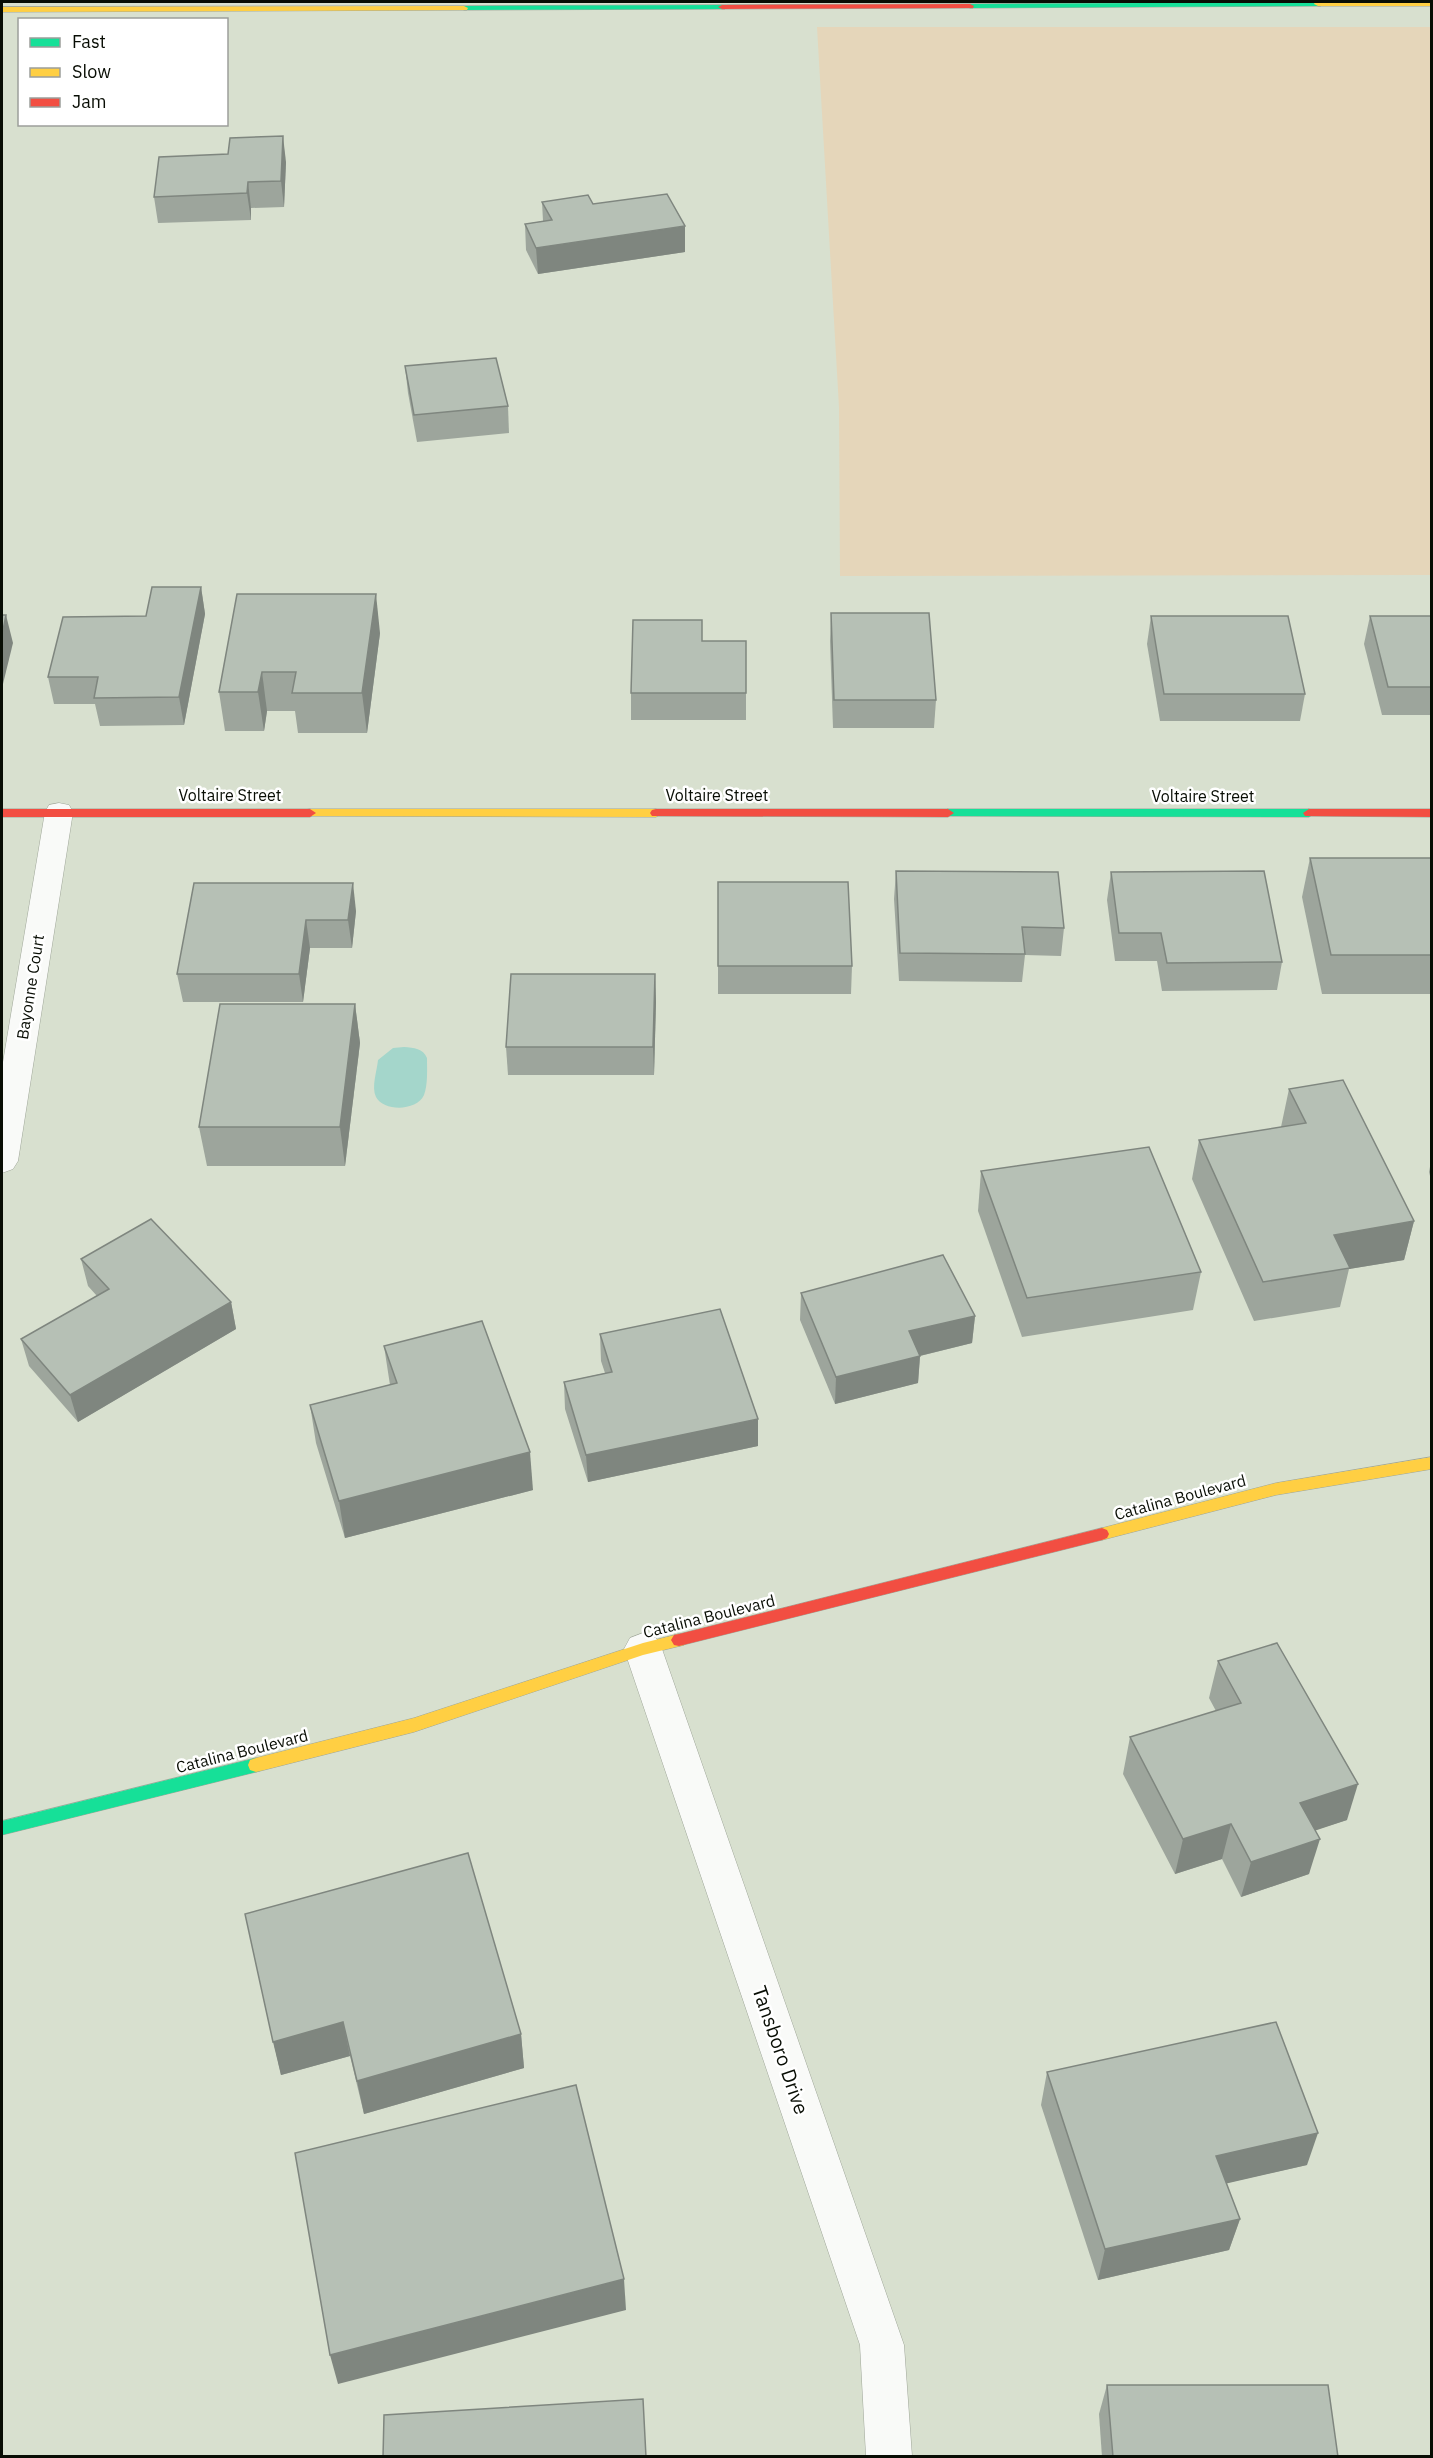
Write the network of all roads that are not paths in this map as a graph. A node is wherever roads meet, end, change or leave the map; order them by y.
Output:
1 (1431, 4) edge
2 (2, 10) edge
3 (59, 812) junction
4 (2, 813) edge
5 (1431, 813) edge
6 (2, 1161) edge
7 (1431, 1463) edge
8 (643, 1649) junction
9 (2, 1828) edge
10 (889, 2457) edge

1 - 2 street
3 - 4 street, Voltaire Street
3 - 5 street, Voltaire Street
3 - 6 street, Bayonne Court
7 - 8 street, Catalina Boulevard
8 - 9 street, Catalina Boulevard
8 - 10 street, Tansboro Drive

